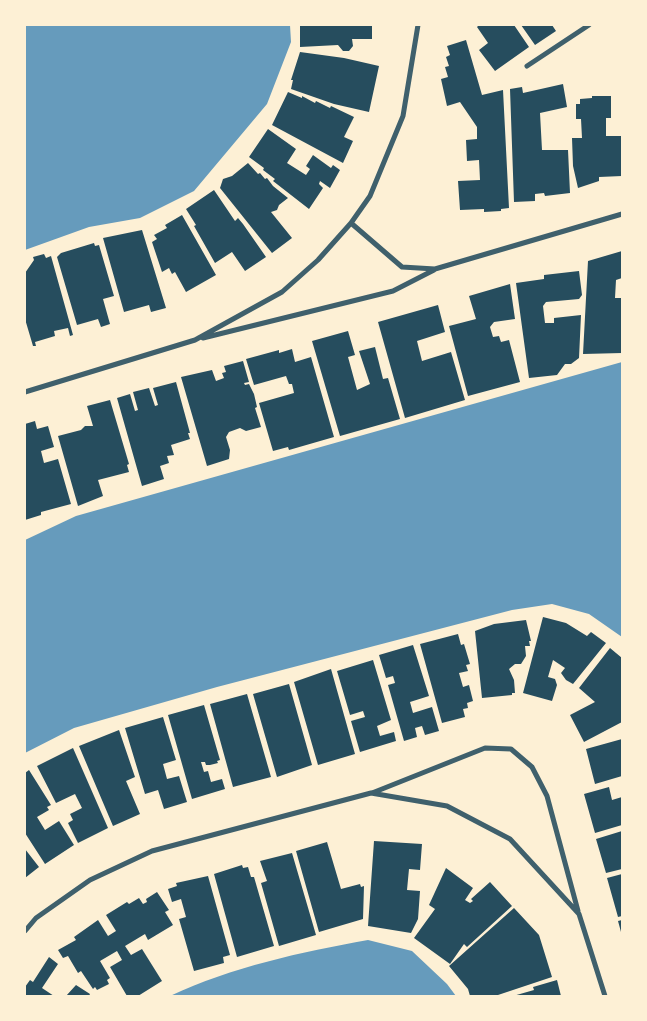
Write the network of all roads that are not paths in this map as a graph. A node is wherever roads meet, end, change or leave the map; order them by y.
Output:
1 (418, 25) edge
2 (589, 25) edge
3 (528, 66) dead end
4 (622, 214) edge
5 (351, 223) junction
6 (434, 269) junction
7 (195, 340) junction
8 (25, 392) edge
9 (371, 793) junction
10 (579, 914) junction
11 (25, 930) edge
12 (605, 996) edge

1 - 5 street
2 - 3 street
4 - 6 street
5 - 6 street
5 - 7 street
6 - 7 street
7 - 8 street
9 - 10 street
9 - 10 street
9 - 11 street
10 - 12 street

